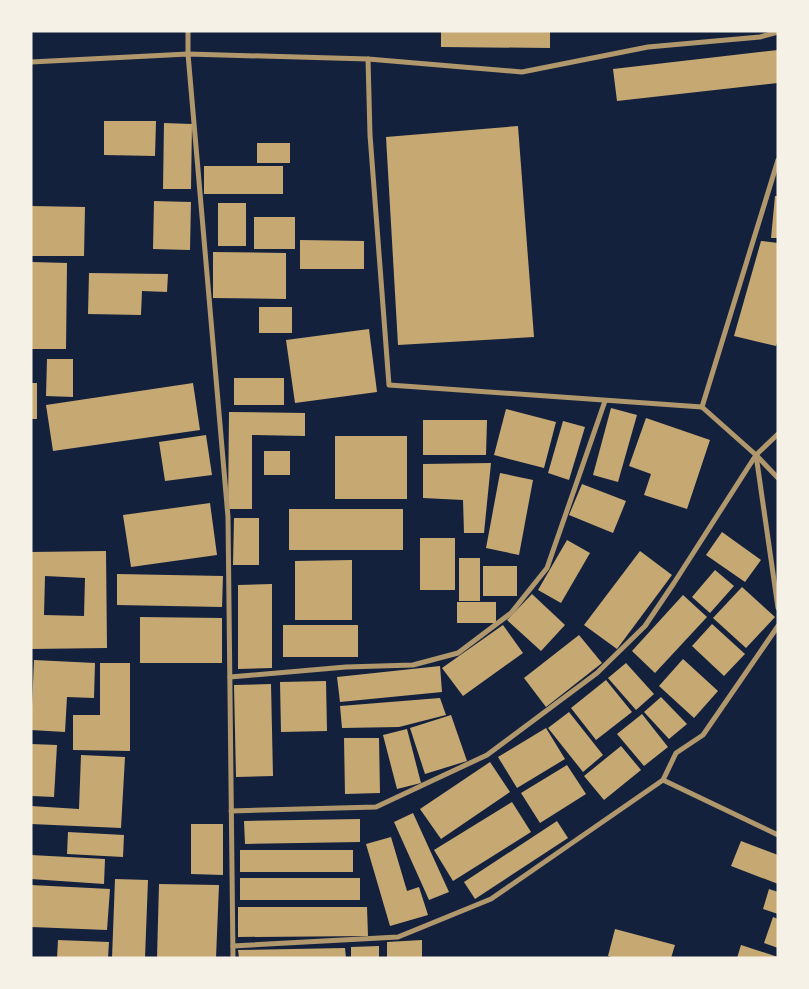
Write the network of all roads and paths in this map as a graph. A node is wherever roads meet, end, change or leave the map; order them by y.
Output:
1 (188, 31) edge
2 (778, 32) edge
3 (188, 54) junction
4 (368, 59) junction
5 (31, 62) edge
6 (778, 160) edge
7 (605, 401) junction
8 (702, 407) junction
9 (778, 434) edge
10 (756, 454) junction
11 (778, 478) edge
12 (778, 608) edge
13 (778, 626) edge
14 (230, 676) junction
15 (663, 780) junction
16 (232, 811) junction
17 (778, 835) edge
18 (233, 946) junction
19 (233, 958) edge

1 - 3 street
2 - 4 street
3 - 4 street
3 - 5 street
3 - 14 street
4 - 7 street
6 - 8 street
7 - 8 street
7 - 14 street
8 - 10 street
9 - 10 street
10 - 11 street
10 - 12 street
10 - 16 street
13 - 15 street
14 - 16 street
15 - 17 street
15 - 18 street
16 - 18 street
18 - 19 street

